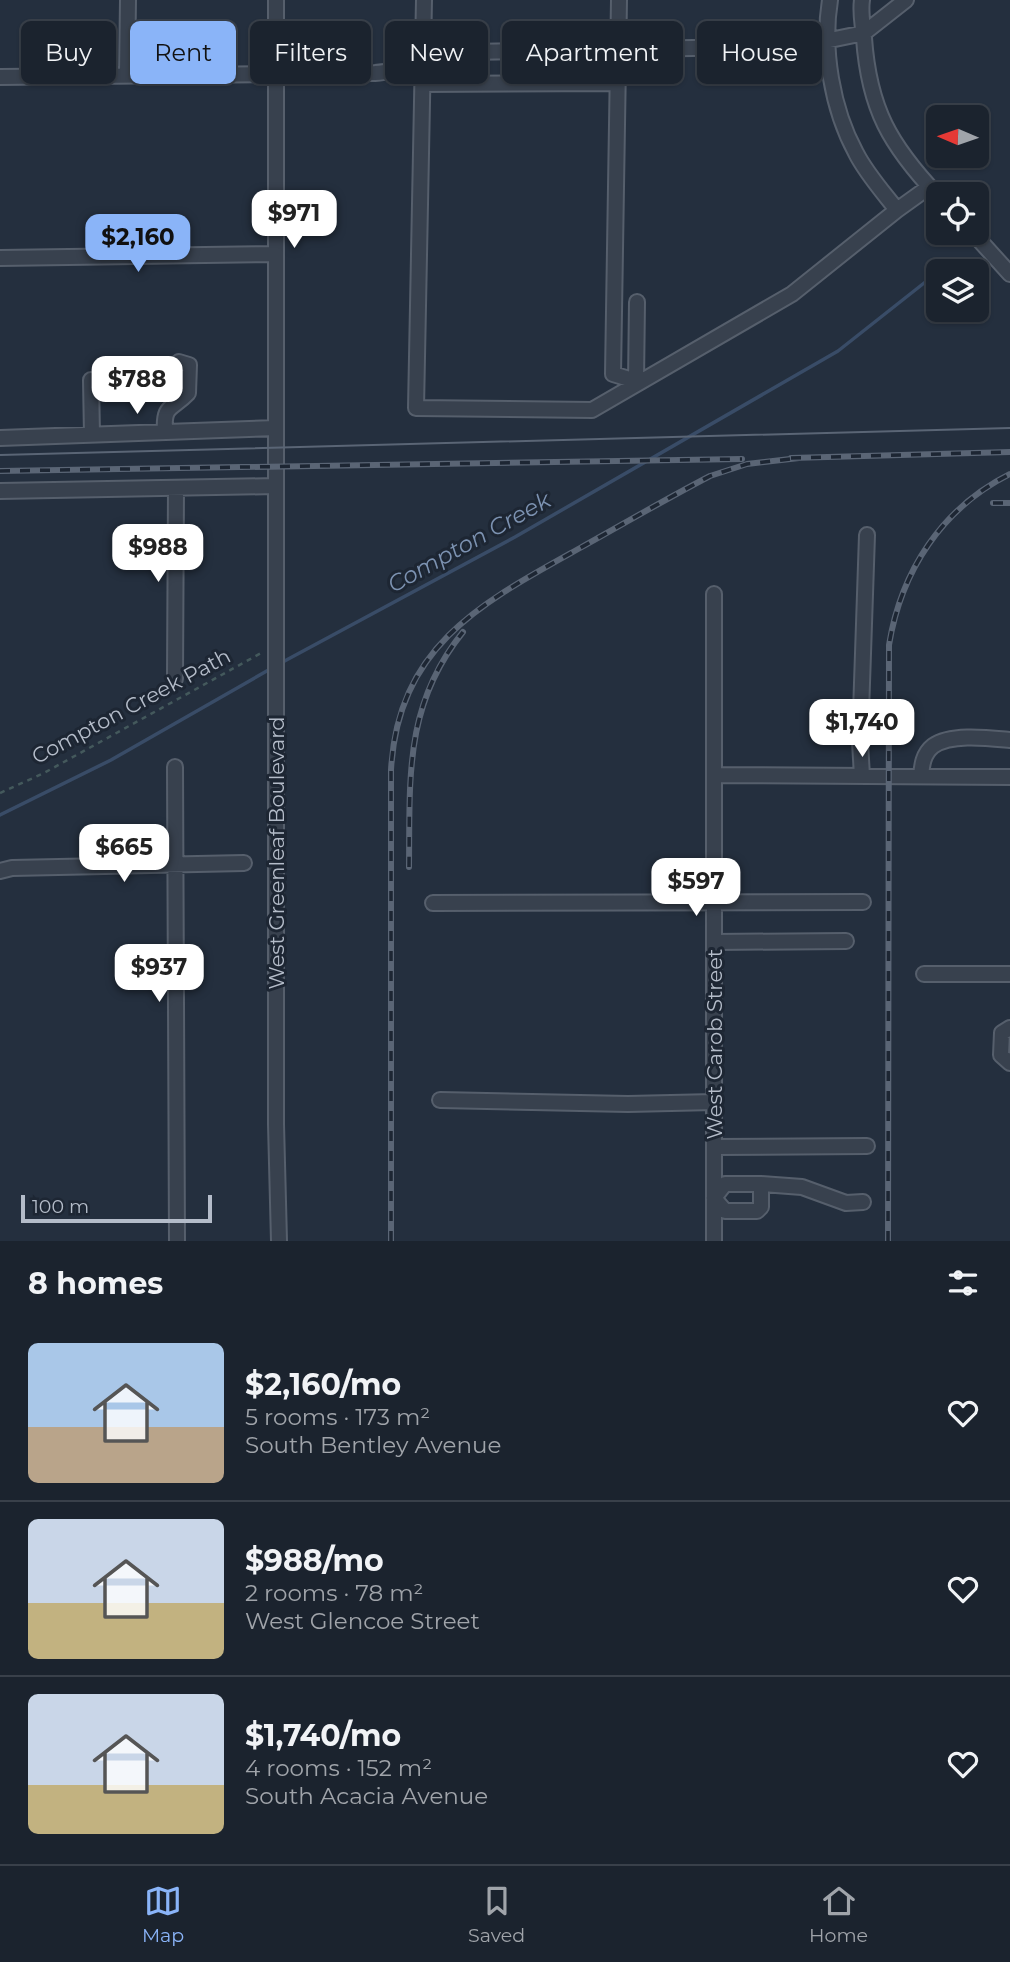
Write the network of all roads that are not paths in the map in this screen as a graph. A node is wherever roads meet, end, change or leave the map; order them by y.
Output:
1 (128, 0) edge
2 (276, 0) edge
3 (424, 0) edge
4 (620, 0) edge
5 (830, 0) edge
6 (862, 0) edge
7 (906, 0) edge
8 (276, 21) edge
9 (423, 21) edge
10 (620, 21) edge
11 (864, 33) junction
12 (827, 41) junction
13 (683, 48) edge
14 (250, 73) edge
15 (127, 75) junction
16 (0, 77) edge
17 (276, 84) edge
18 (422, 84) edge
19 (618, 84) edge
20 (926, 182) edge
21 (926, 195) edge
22 (897, 210) junction
23 (984, 245) edge
24 (276, 254) junction
25 (0, 258) edge
26 (1010, 274) edge
27 (637, 302) dead end
28 (179, 362) dead end
29 (91, 380) dead end
30 (638, 382) junction
31 (276, 428) junction
32 (165, 432) junction
33 (92, 435) junction
34 (0, 438) edge
35 (275, 486) junction
36 (176, 488) junction
37 (0, 491) edge
38 (867, 536) dead end
39 (714, 594) dead end
40 (175, 680) dead end
41 (1010, 740) edge
42 (175, 767) dead end
43 (714, 775) junction
44 (862, 776) junction
45 (921, 776) junction
46 (1010, 777) edge
47 (244, 863) dead end
48 (176, 865) junction
49 (0, 871) edge
50 (714, 902) junction
51 (863, 902) dead end
52 (433, 903) dead end
53 (846, 940) dead end
54 (714, 942) junction
55 (923, 974) dead end
56 (1010, 974) edge
57 (1010, 1028) edge
58 (1010, 1063) edge
59 (440, 1100) dead end
60 (714, 1102) junction
61 (867, 1146) dead end
62 (714, 1147) junction
63 (761, 1184) junction
64 (714, 1198) junction
65 (863, 1202) dead end
66 (177, 1241) edge
67 (279, 1241) edge
68 (714, 1241) edge

1 - 15 street
2 - 8 street, West Greenleaf Boulevard
3 - 9 street
4 - 10 street
5 - 12 street
6 - 11 street
7 - 11 street
11 - 12 street
11 - 20 street
12 - 13 street
12 - 22 street
14 - 15 street
15 - 16 street
17 - 24 street, West Greenleaf Boulevard
18 - 30 street
19 - 30 street
21 - 22 street
22 - 30 street
23 - 26 street
24 - 25 street
24 - 31 street, West Greenleaf Boulevard
27 - 30 street
28 - 32 street
29 - 33 street
31 - 32 street
31 - 35 street, West Greenleaf Boulevard
32 - 33 street
33 - 34 street
35 - 36 street
35 - 67 street, West Greenleaf Boulevard
36 - 37 street
36 - 40 street
38 - 44 street
39 - 43 street, West Carob Street
41 - 45 street
42 - 48 street
43 - 44 street
43 - 50 street, West Carob Street
44 - 45 street
45 - 46 street
47 - 48 street
48 - 49 street
48 - 66 street
50 - 51 street
50 - 52 street
50 - 54 street, West Carob Street
53 - 54 street
54 - 60 street, West Carob Street
55 - 56 street
57 - 58 street
59 - 60 street
60 - 62 street, West Carob Street
61 - 62 street
62 - 64 street, West Carob Street
63 - 64 street
63 - 64 street
63 - 65 street
64 - 68 street, West Carob Street

